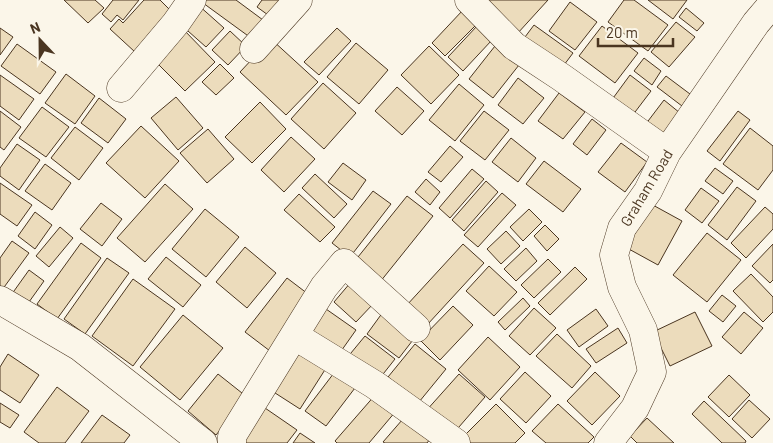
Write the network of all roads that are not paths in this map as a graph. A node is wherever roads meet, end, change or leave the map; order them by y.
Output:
1 (192, 0) edge
2 (298, 0) edge
3 (469, 0) edge
4 (773, 3) edge
5 (254, 49) dead end
6 (121, 88) dead end
7 (668, 152) junction
8 (0, 300) edge
9 (416, 328) dead end
10 (295, 336) junction
11 (203, 443) edge
12 (232, 443) edge
13 (456, 443) edge
14 (608, 443) edge

1 - 6 street
2 - 5 street
3 - 7 street
4 - 7 street, Graham Road
7 - 14 street, Graham Road
8 - 11 street
9 - 10 street
10 - 12 street
10 - 13 street

